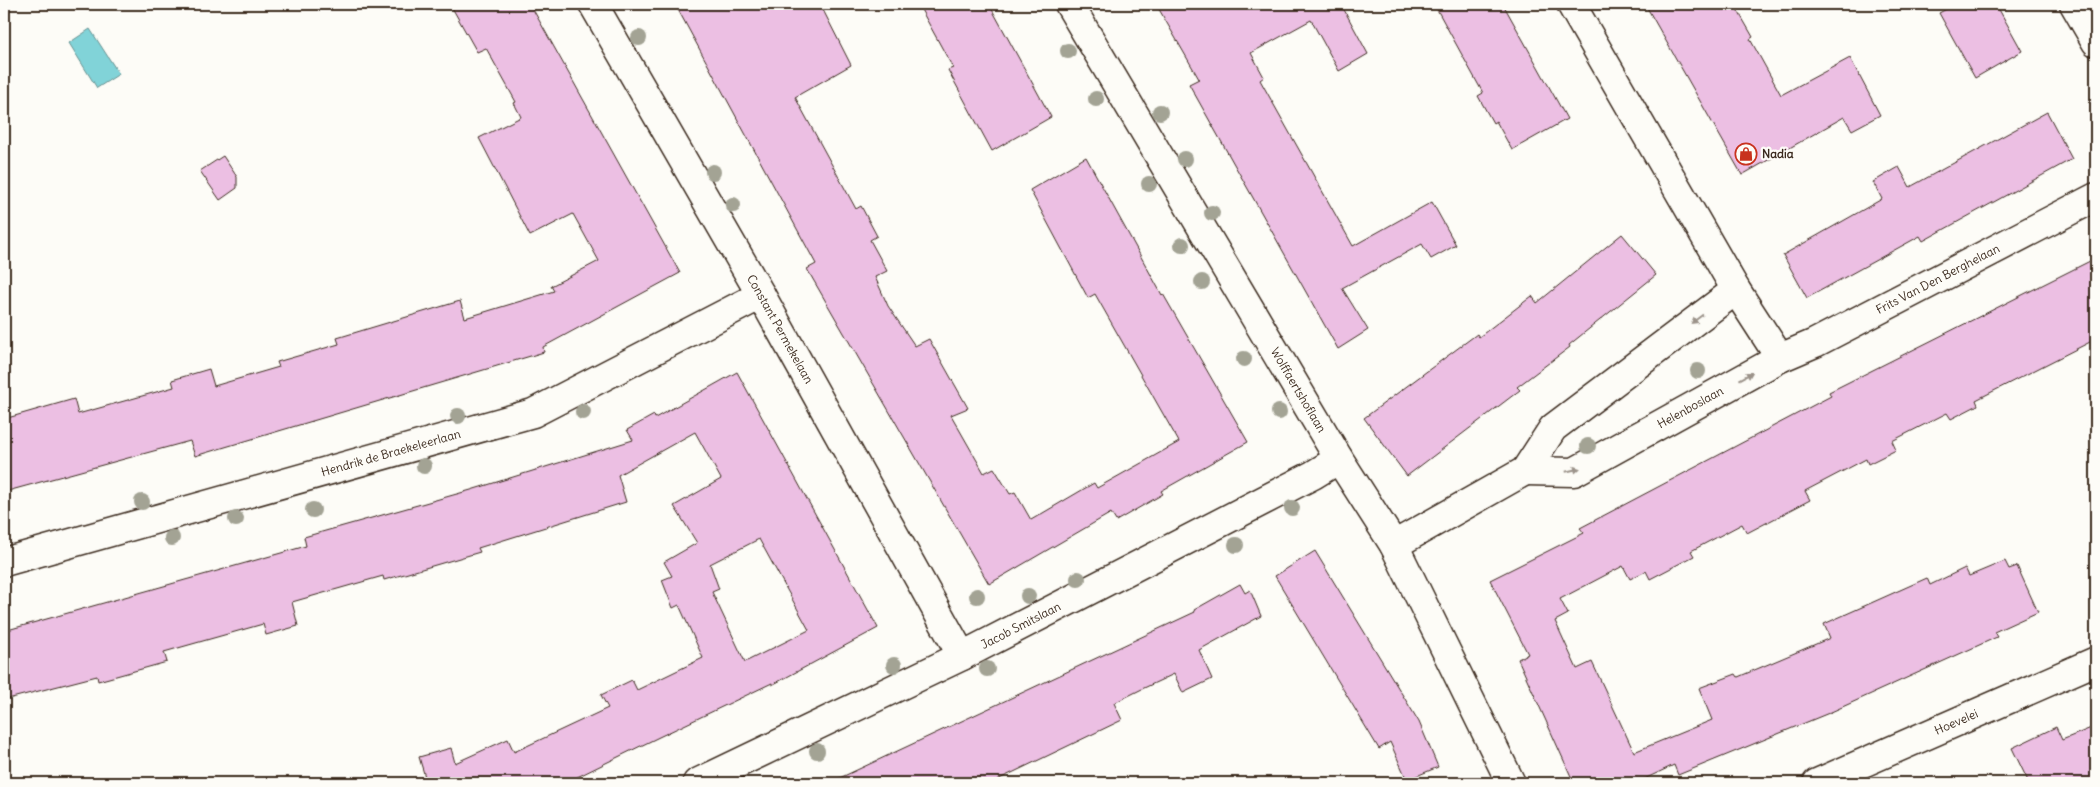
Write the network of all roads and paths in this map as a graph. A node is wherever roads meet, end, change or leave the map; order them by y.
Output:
1 (593, 4) edge
2 (1069, 4) edge
3 (1571, 4) edge
4 (2074, 4) edge
5 (2096, 42) edge
6 (2096, 197) edge
7 (1736, 290) junction
8 (761, 295) junction
9 (1780, 358) junction
10 (1339, 460) junction
11 (1525, 471) junction
12 (1394, 545) junction
13 (4, 562) edge
14 (962, 656) junction
15 (2096, 660) edge
16 (697, 783) edge
17 (1511, 783) edge
18 (1817, 783) edge

1 - 8 street, Constant Permekelaan
2 - 10 street, Wolffaertshoflaan
3 - 7 street
4 - 5 street
6 - 9 street, Frits Van Den Berghelaan
7 - 9 street
7 -> 11 street
8 - 13 street, Hendrik de Braekeleerlaan
8 - 14 street, Constant Permekelaan
11 -> 9 street, Helenboslaan
10 - 12 street, Wolffaertshoflaan
10 - 14 street, Jacob Smitslaan
11 - 12 street
12 - 17 street, Wolffaertshoflaan
14 - 16 street, Jacob Smitslaan
15 - 18 street, Hoevelei

